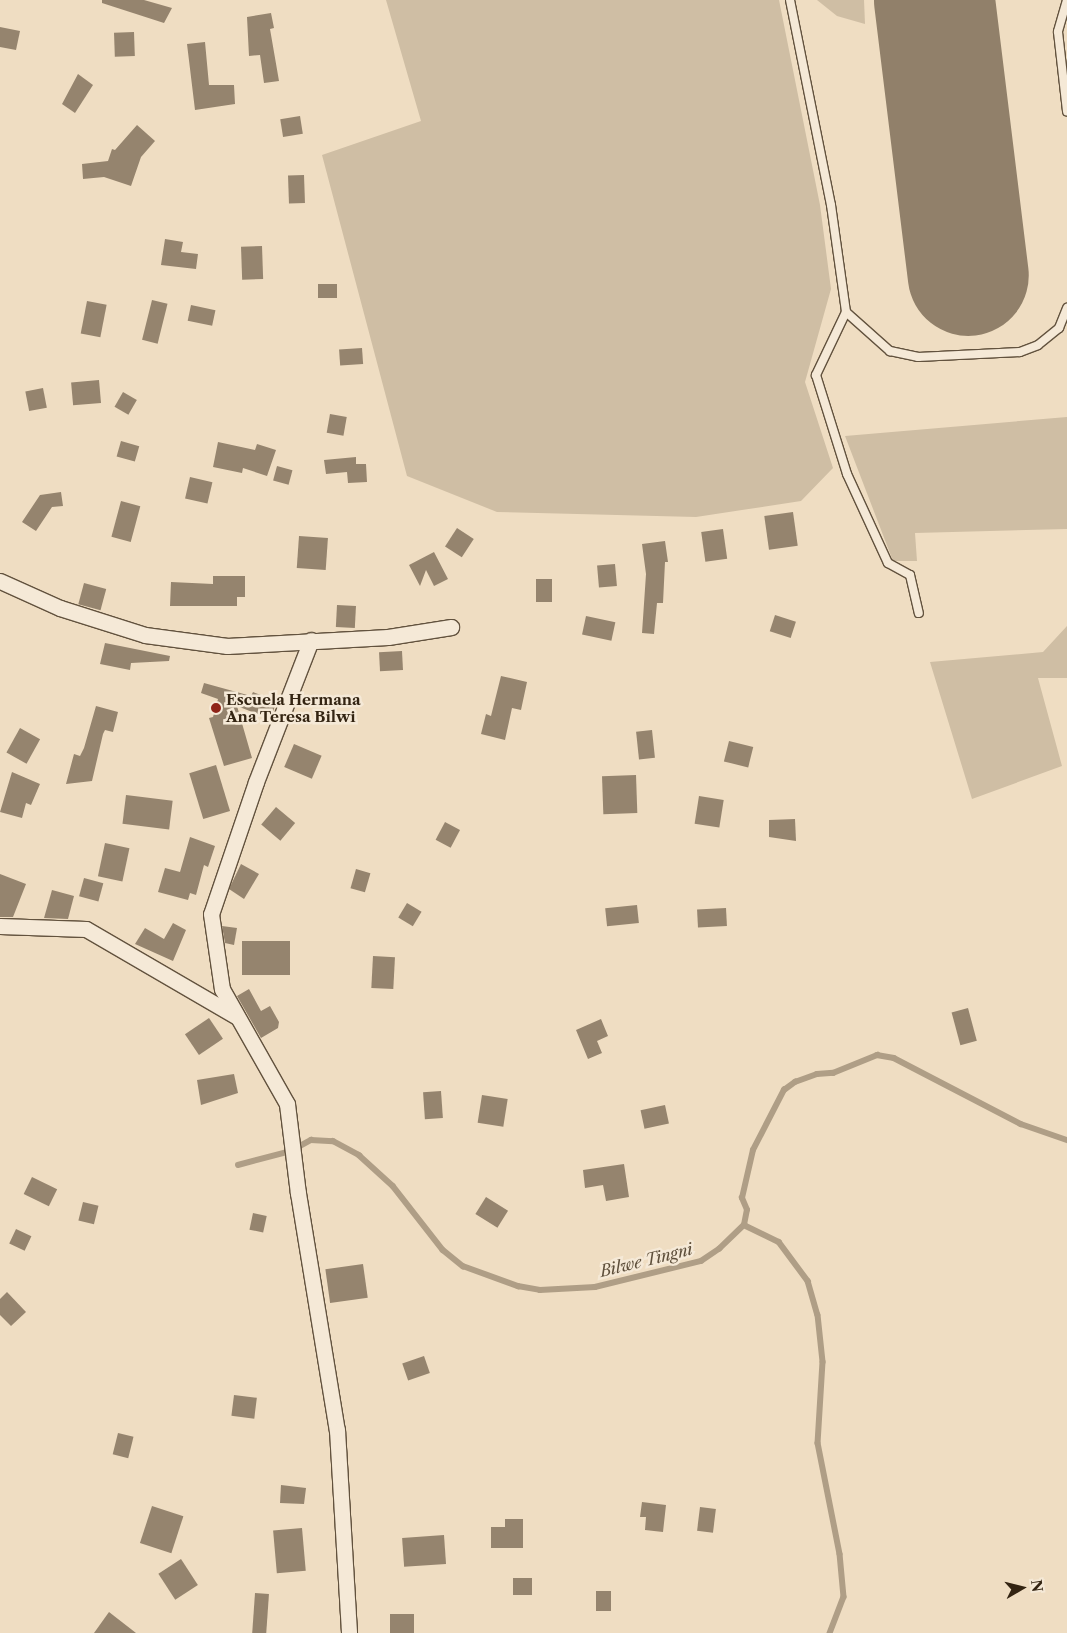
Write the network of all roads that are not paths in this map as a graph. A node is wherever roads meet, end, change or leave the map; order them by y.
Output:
1 (790, 0) edge
2 (1067, 0) edge
3 (1067, 111) edge
4 (1067, 308) edge
5 (846, 312) junction
6 (0, 581) edge
7 (919, 613) dead end
8 (452, 627) dead end
9 (311, 640) junction
10 (0, 926) edge
11 (238, 1018) junction
12 (349, 1633) edge

1 - 5 lane
2 - 3 lane
4 - 5 lane
5 - 7 lane
6 - 9 street
8 - 9 street
9 - 11 street
10 - 11 street
11 - 12 street

